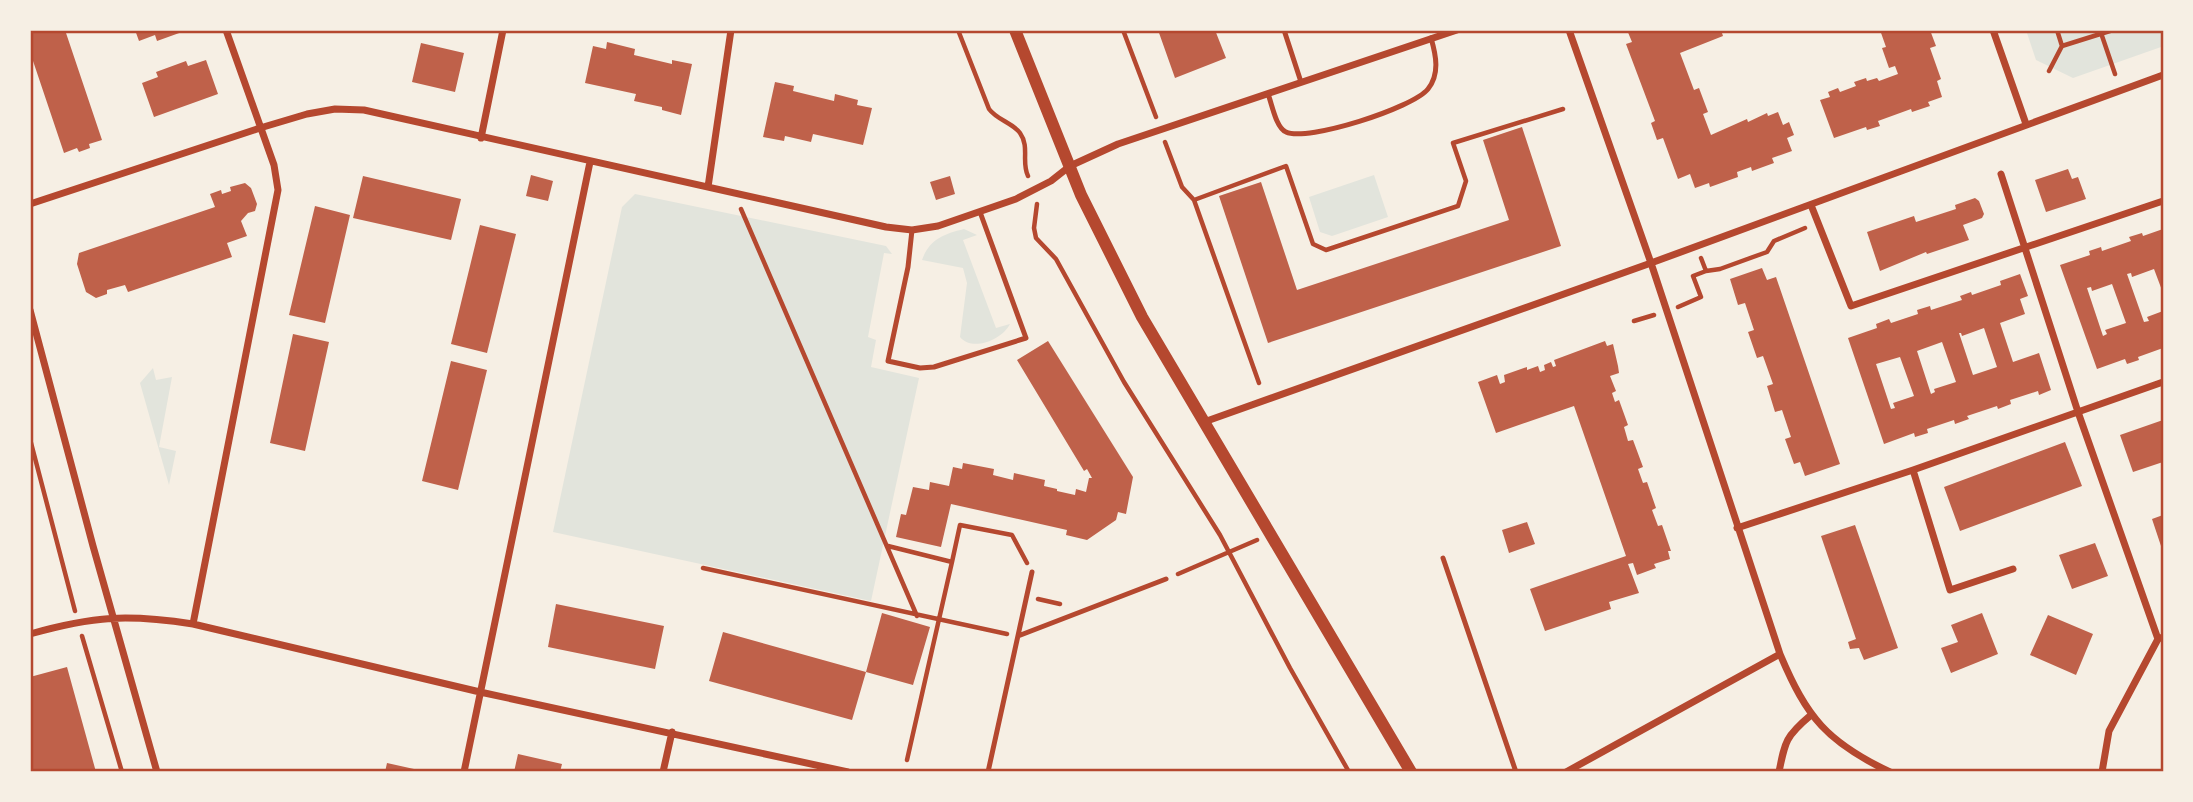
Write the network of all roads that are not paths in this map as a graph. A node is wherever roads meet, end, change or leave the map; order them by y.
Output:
1 (226, 30) edge
2 (503, 30) edge
3 (730, 30) edge
4 (1015, 30) edge
5 (1284, 30) edge
6 (1457, 30) edge
7 (1569, 30) edge
8 (1993, 30) edge
9 (1431, 38) junction
10 (2163, 75) edge
11 (1301, 82) junction
12 (1268, 94) junction
13 (2026, 124) junction
14 (260, 128) junction
15 (481, 138) junction
16 (590, 162) junction
17 (1070, 166) junction
18 (2001, 174) dead end
19 (708, 187) junction
20 (2163, 201) edge
21 (30, 204) edge
22 (1811, 205) junction
23 (980, 212) junction
24 (912, 230) junction
25 (2025, 248) junction
26 (1651, 263) junction
27 (30, 310) edge
28 (2163, 382) edge
29 (2078, 412) junction
30 (1204, 422) junction
31 (1913, 470) junction
32 (1737, 527) junction
33 (1443, 558) dead end
34 (2013, 569) dead end
35 (1032, 572) road end
36 (1166, 579) road end
37 (113, 617) junction
38 (193, 624) junction
39 (30, 634) edge
40 (1018, 636) junction
41 (2160, 638) edge
42 (1780, 654) junction
43 (480, 692) junction
44 (1811, 715) junction
45 (672, 732) junction
46 (157, 772) edge
47 (464, 772) edge
48 (663, 772) edge
49 (848, 772) edge
50 (988, 772) edge
51 (1411, 772) edge
52 (1516, 772) edge
53 (1566, 772) edge
54 (1779, 772) edge
55 (1890, 772) edge
56 (2102, 772) edge

1 - 14 street
2 - 15 street
3 - 19 street
4 - 17 street
5 - 11 lane
6 - 9 street
7 - 26 street
8 - 13 street
9 - 11 street
9 - 12 lane
10 - 13 street
11 - 12 street
12 - 17 street
13 - 22 street
14 - 15 street
14 - 21 street
14 - 38 street
15 - 16 street
16 - 19 street
16 - 43 street
17 - 23 street
17 - 30 street
18 - 25 street
19 - 24 street
20 - 25 street
22 - 25 street
22 - 26 street
23 - 24 street
23 - 24 lane
25 - 29 street
26 - 30 street
26 - 32 street
27 - 37 street
28 - 29 street
29 - 31 street
29 - 41 street
30 - 51 street
31 - 32 street
31 - 34 street
32 - 42 street
33 - 52 lane
35 - 40 lane
36 - 40 lane
37 - 38 street
37 - 39 street
37 - 46 street
38 - 43 street
40 - 50 lane
41 - 56 street
42 - 44 street
42 - 53 street
43 - 45 street
43 - 47 street
44 - 54 street
44 - 55 street
45 - 48 street
45 - 49 street

